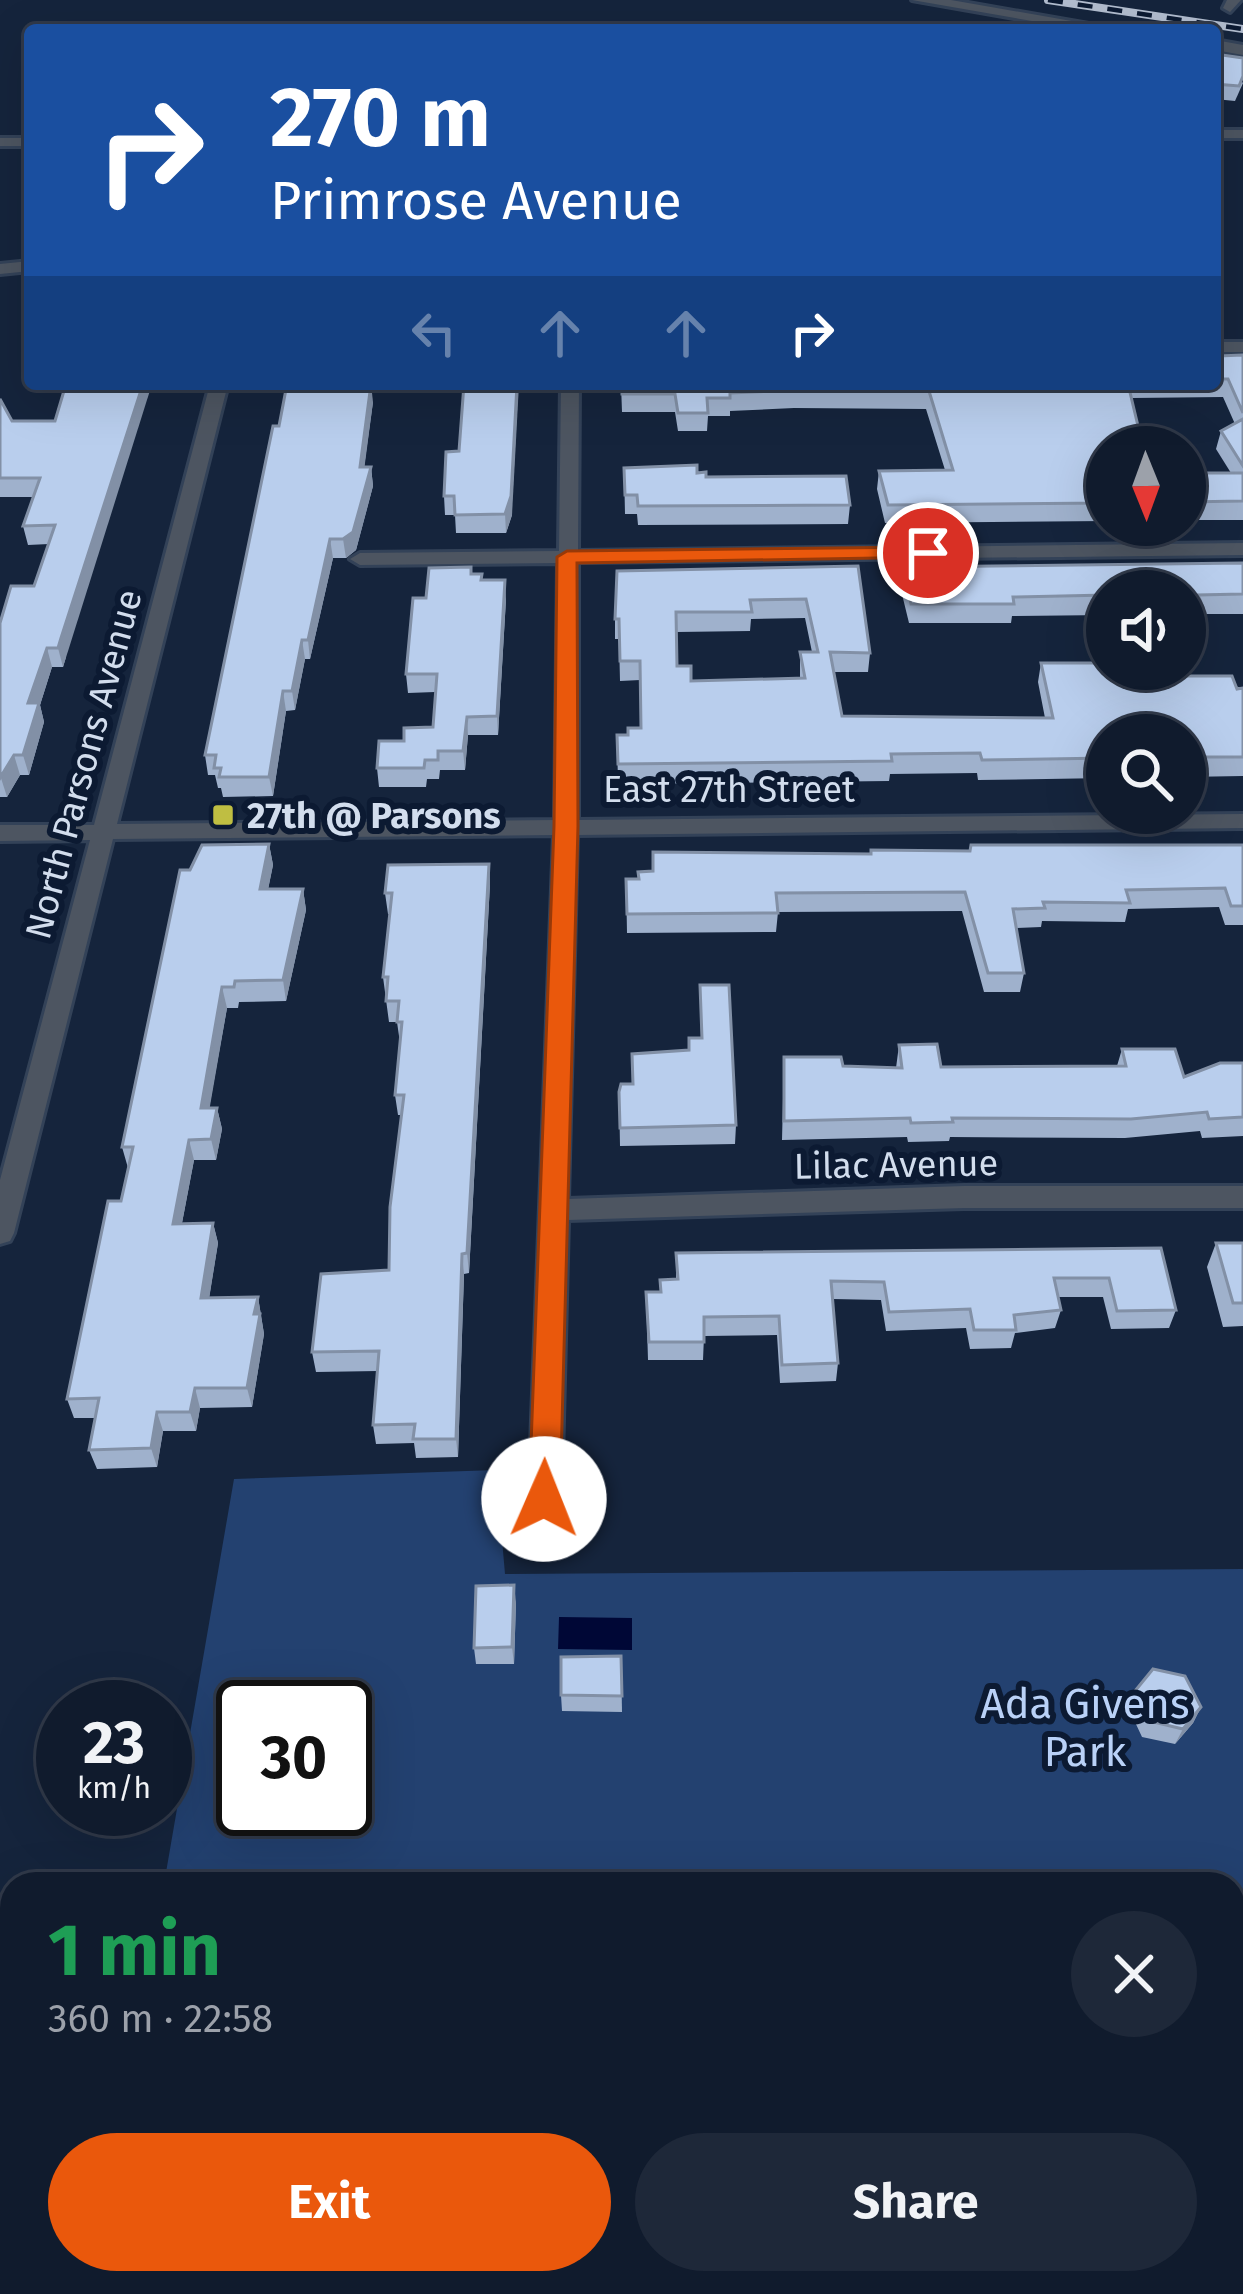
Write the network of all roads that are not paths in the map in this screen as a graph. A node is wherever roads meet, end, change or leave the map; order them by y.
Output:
1 (920, 0) edge
2 (1076, 24) edge
3 (217, 390) edge
4 (570, 390) edge
5 (1243, 549) edge
6 (567, 557) junction
7 (360, 559) dead end
8 (1243, 820) edge
9 (566, 826) junction
10 (101, 832) junction
11 (0, 833) edge
12 (1243, 1197) edge
13 (551, 1210) junction
14 (0, 1233) edge
15 (544, 1499) dead end

1 - 2 street
3 - 10 street, North Parsons Avenue
4 - 6 street
5 - 6 street
6 - 7 street
6 - 9 street
8 - 9 street, East 27th Street
9 - 10 street, East 27th Street
9 - 13 street
10 - 11 street, East 27th Street
10 - 14 street, North Parsons Avenue
12 - 13 street, Lilac Avenue
13 - 15 street

